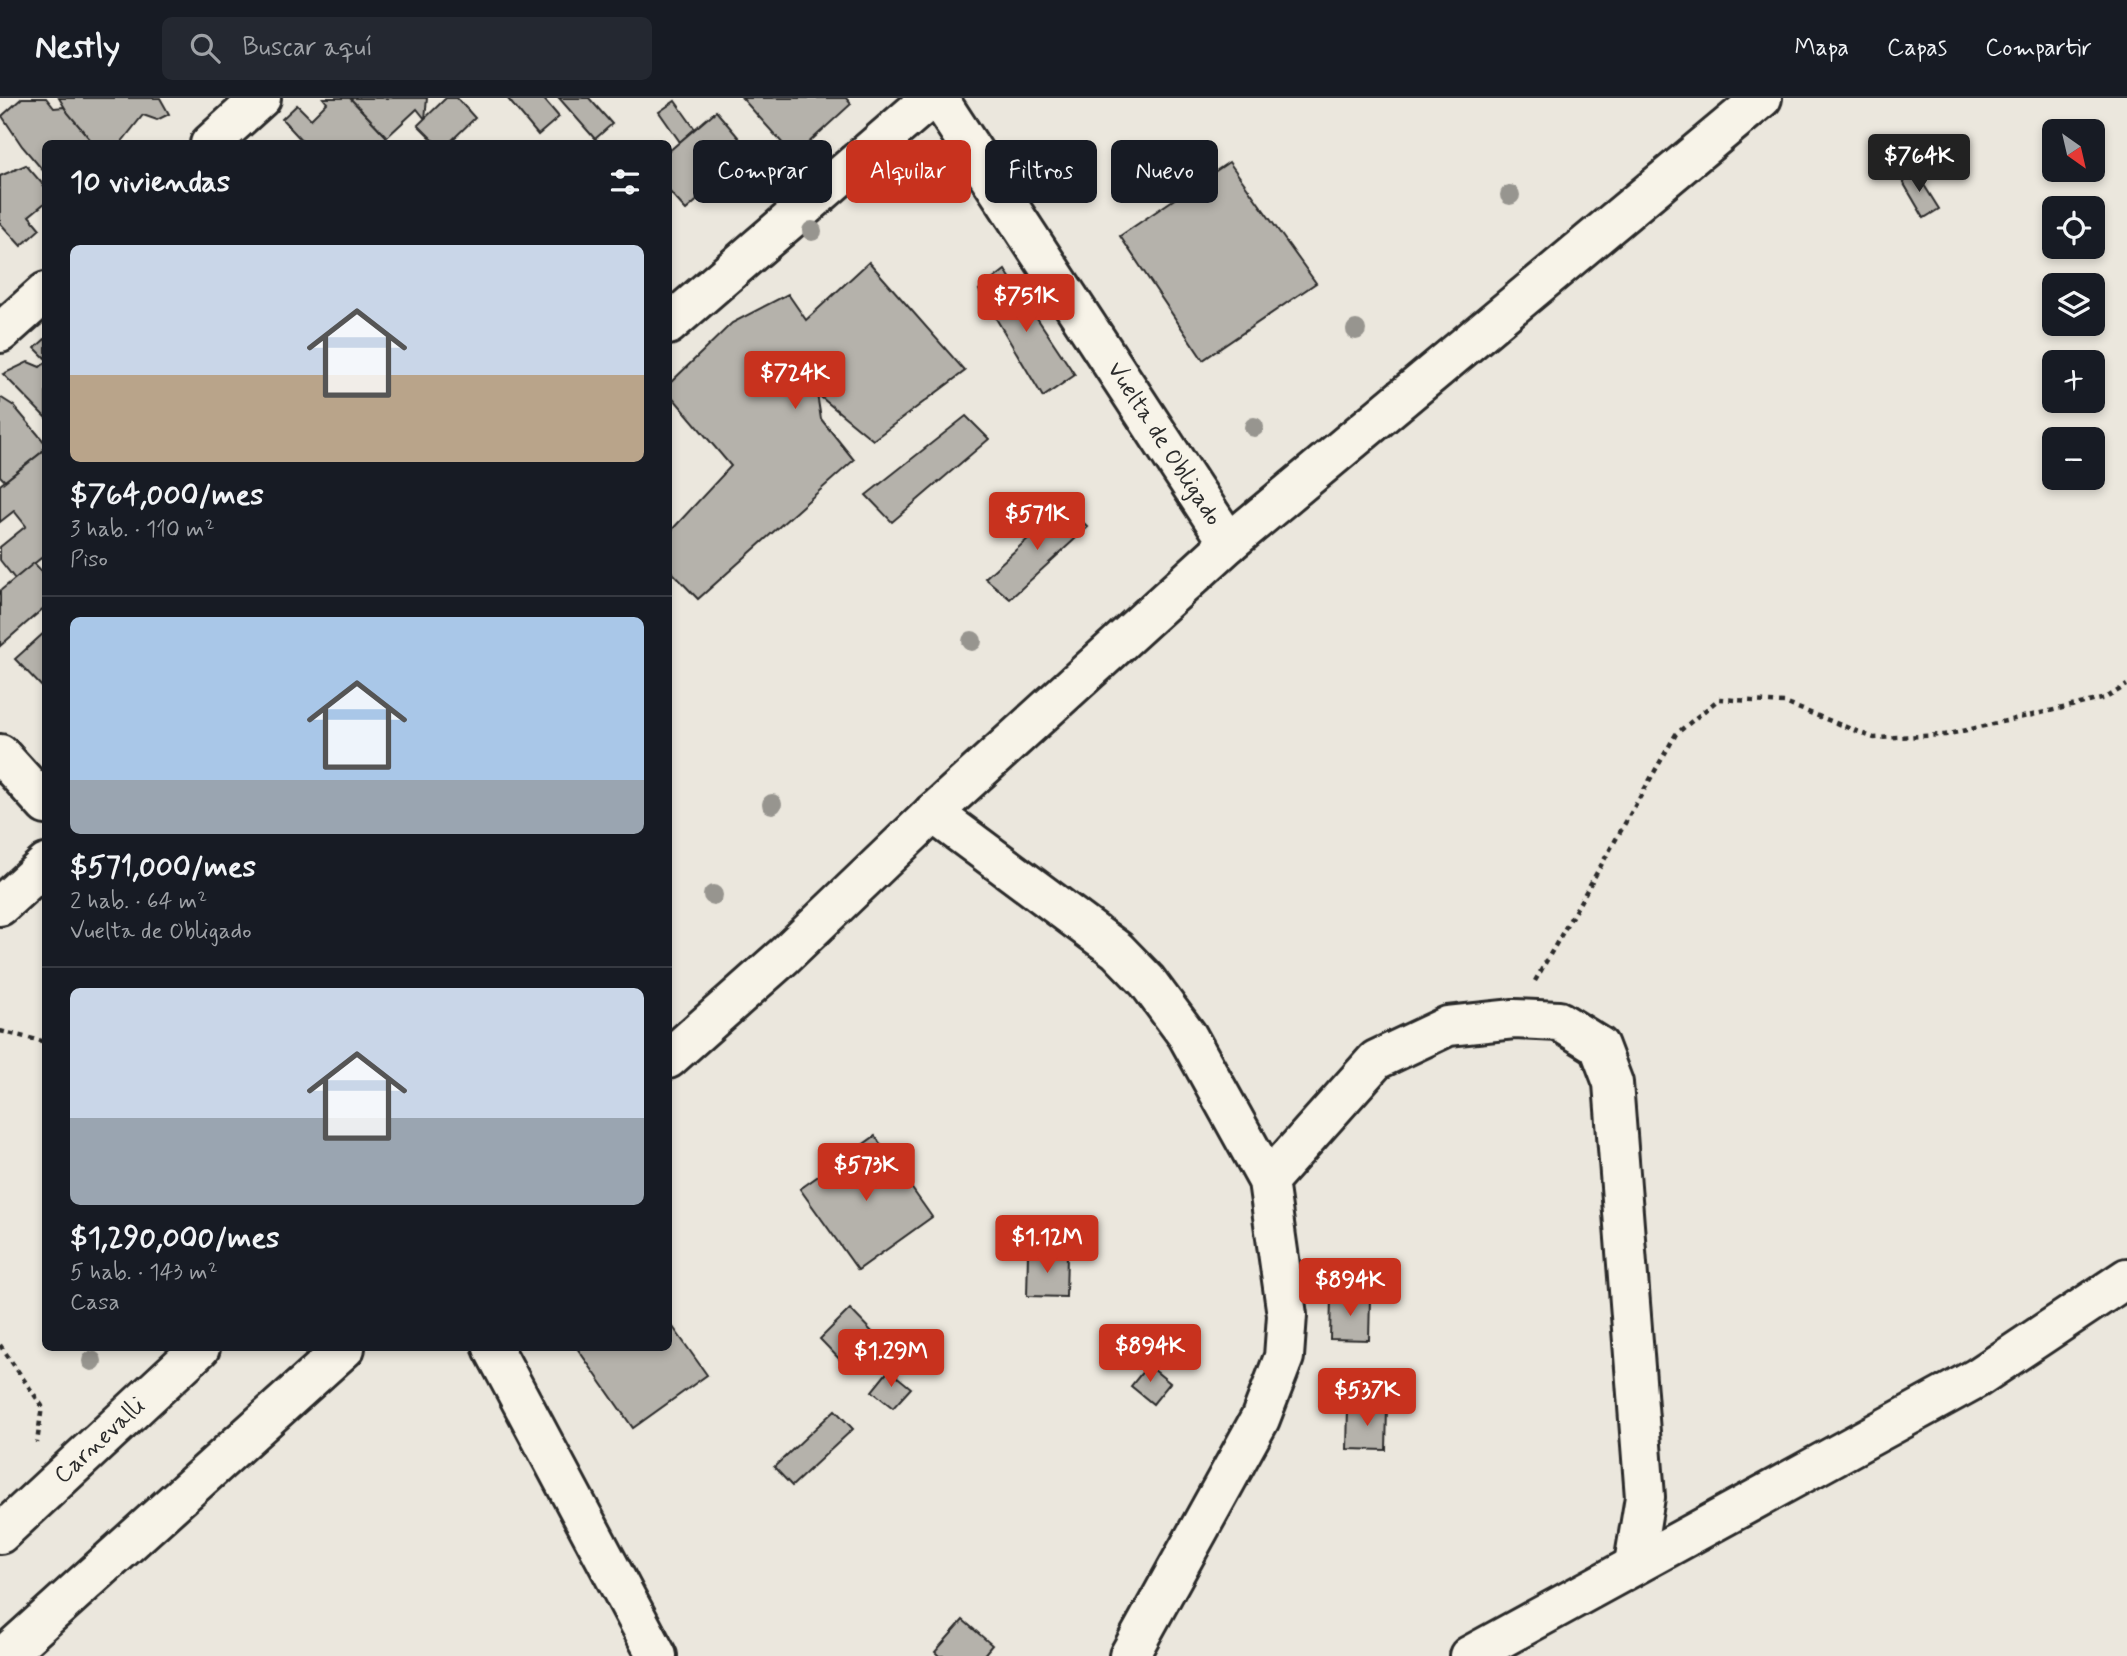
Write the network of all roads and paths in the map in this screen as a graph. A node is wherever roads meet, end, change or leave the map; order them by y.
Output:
1 (261, 98) edge
2 (932, 98) edge
3 (938, 98) edge
4 (1758, 99) edge
5 (214, 140) edge
6 (42, 296) edge
7 (672, 322) edge
8 (0, 333) edge
9 (1229, 544) junction
10 (2127, 685) edge
11 (0, 754) edge
12 (42, 801) edge
13 (933, 813) junction
14 (42, 868) edge
15 (0, 905) edge
16 (1514, 1018) junction
17 (0, 1031) edge
18 (42, 1041) edge
19 (672, 1055) edge
20 (1268, 1181) junction
21 (2127, 1278) edge
22 (0, 1345) edge
23 (197, 1351) edge
24 (342, 1351) edge
25 (495, 1351) edge
26 (41, 1496) junction
27 (0, 1534) edge
28 (1634, 1564) junction
29 (4, 1656) edge
30 (657, 1656) edge
31 (1129, 1656) edge
32 (1469, 1656) edge

1 - 5 street
2 - 7 street
3 - 9 street, Vuelta de Obligado
4 - 9 street
6 - 8 street
9 - 13 street
10 - 16 path
11 - 12 street
13 - 19 street
13 - 20 street
14 - 15 street
16 - 20 street
16 - 28 street
17 - 18 path
20 - 31 street
21 - 28 street
22 - 26 path
23 - 26 street, Carnevalli
24 - 29 street
25 - 30 street
26 - 27 street, Carnevalli
28 - 32 street

